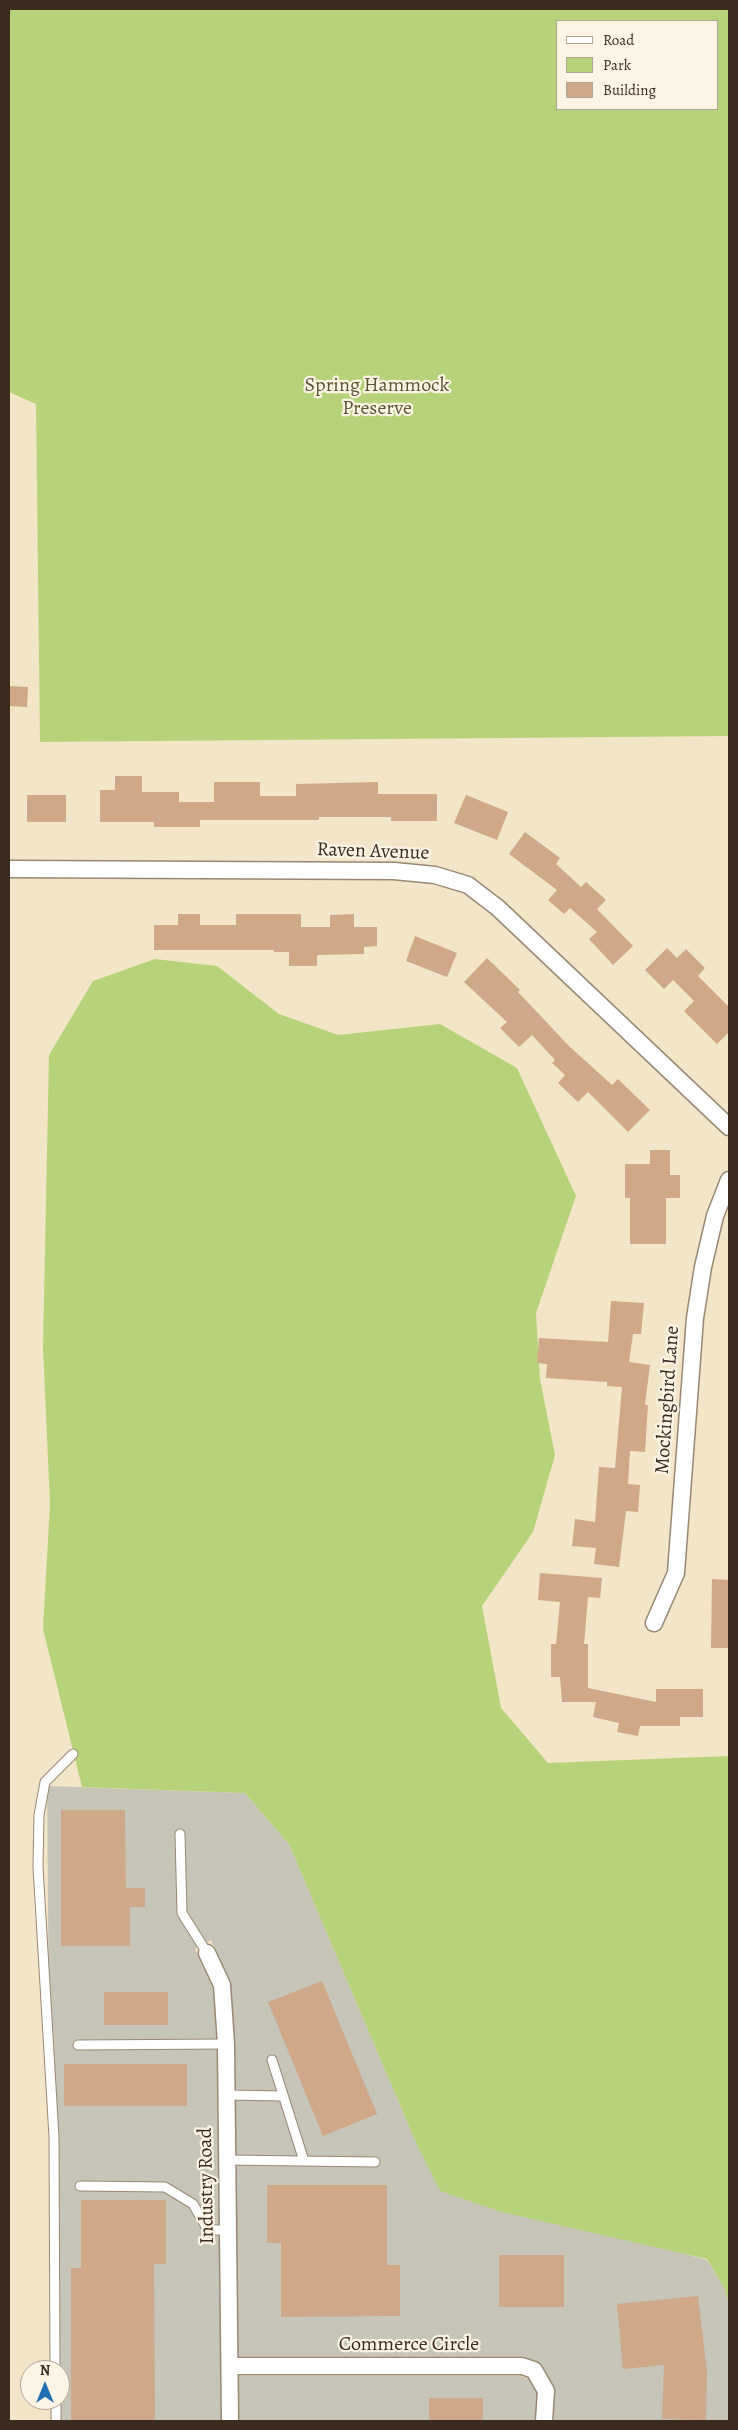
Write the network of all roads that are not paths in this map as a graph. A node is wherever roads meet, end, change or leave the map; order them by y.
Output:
1 (9, 869) edge
2 (729, 1127) edge
3 (729, 1180) edge
4 (654, 1623) dead end
5 (73, 1754) dead end
6 (180, 1834) dead end
7 (207, 1953) joint
8 (226, 2044) junction
9 (78, 2045) dead end
10 (272, 2060) dead end
11 (227, 2095) junction
12 (283, 2096) junction
13 (228, 2160) junction
14 (304, 2161) junction
15 (375, 2162) dead end
16 (80, 2186) dead end
17 (228, 2230) junction
18 (55, 2360) edge
19 (230, 2366) junction
20 (230, 2421) edge
21 (544, 2421) edge

1 - 2 street, Raven Avenue
3 - 4 street, Mockingbird Lane
5 - 18 lane
6 - 7 lane
7 - 8 street, Industry Road
8 - 9 lane
8 - 11 street, Industry Road
10 - 12 lane
11 - 12 lane
11 - 13 street, Industry Road
12 - 14 lane
13 - 14 lane
13 - 17 street, Industry Road
14 - 15 lane
16 - 17 lane
17 - 19 street, Industry Road
19 - 20 street, Industry Road
19 - 21 street, Commerce Circle

